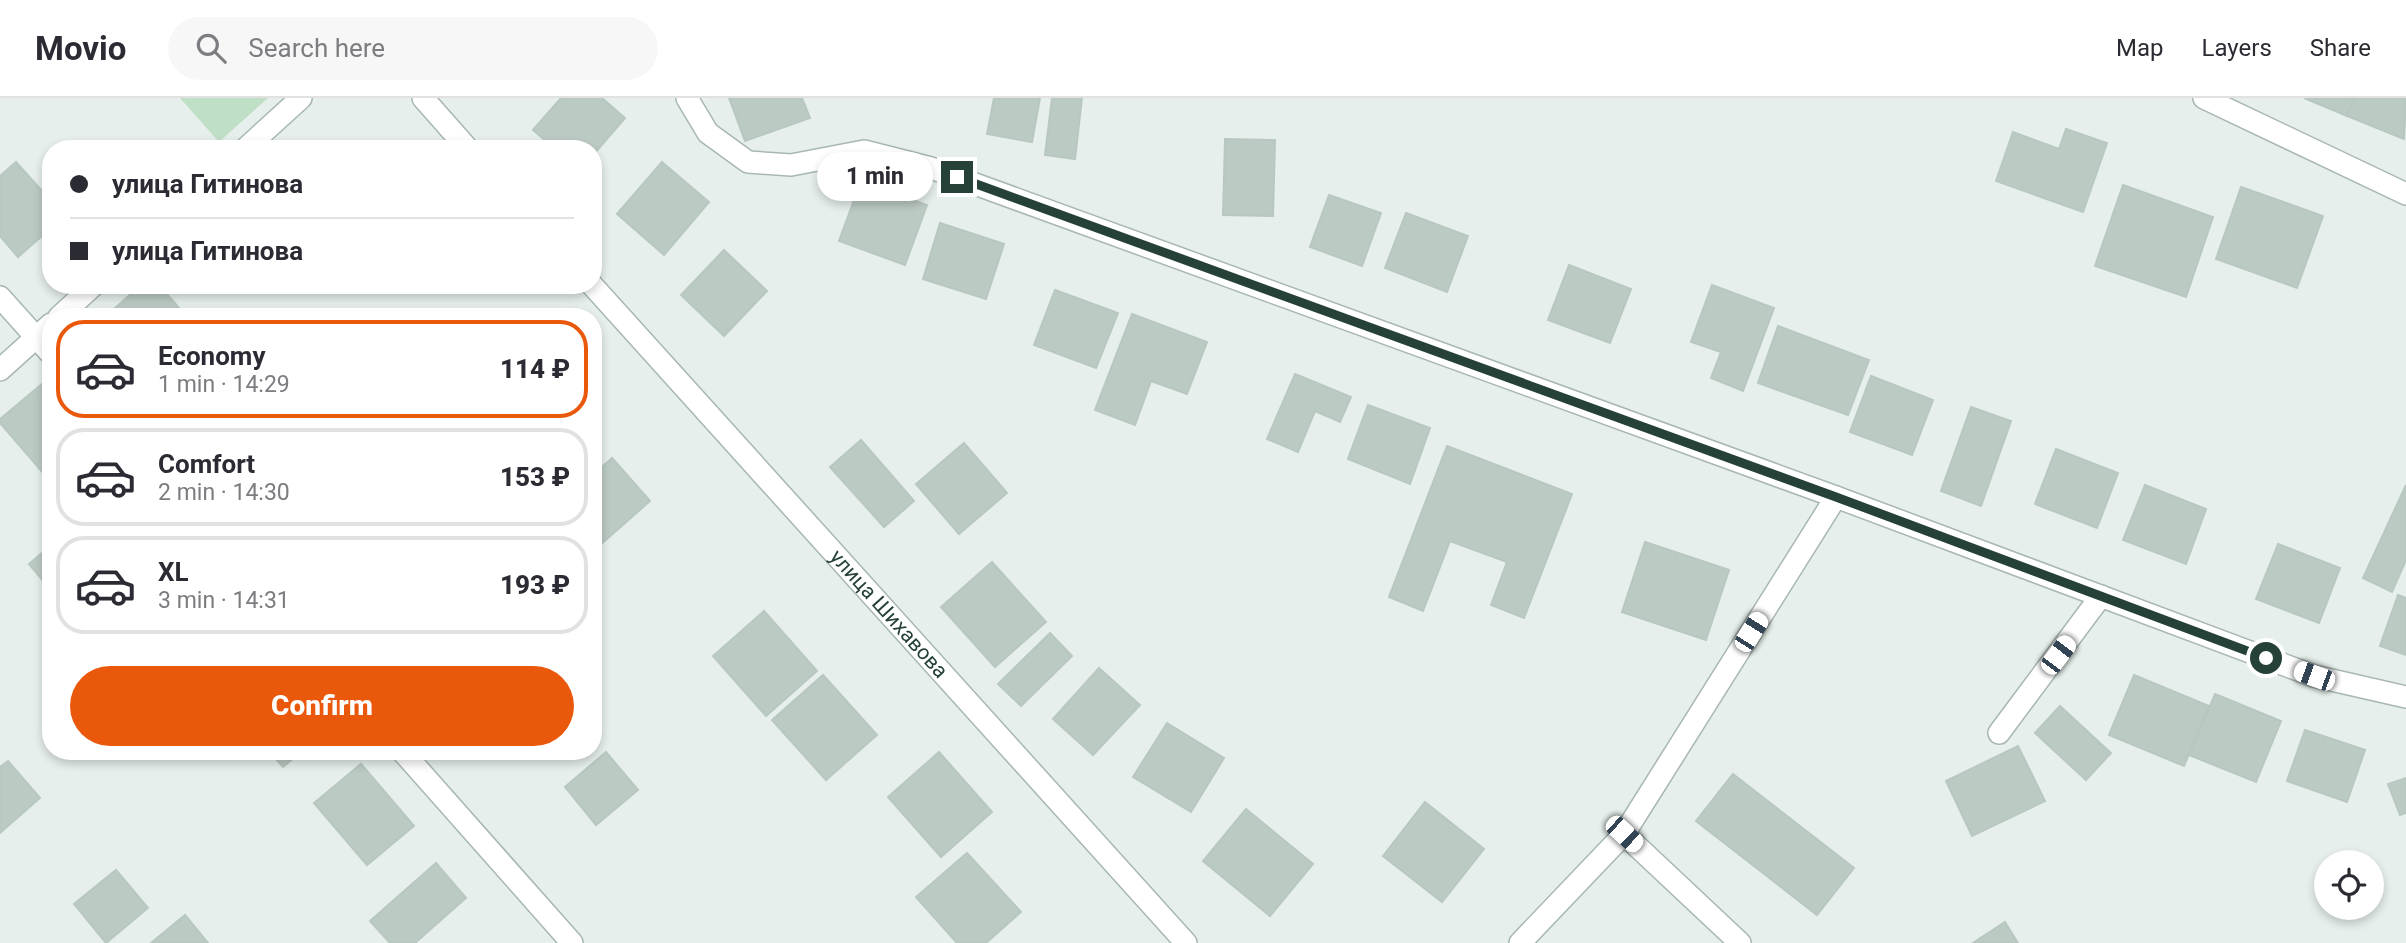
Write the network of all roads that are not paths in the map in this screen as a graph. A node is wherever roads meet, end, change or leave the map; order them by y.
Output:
1 (301, 98) edge
2 (423, 98) edge
3 (687, 98) edge
4 (2204, 98) edge
5 (254, 140) edge
6 (460, 140) edge
7 (2406, 194) edge
8 (84, 294) edge
9 (600, 294) edge
10 (0, 297) edge
11 (69, 308) edge
12 (42, 330) edge
13 (42, 332) edge
14 (0, 370) edge
15 (1836, 497) junction
16 (2101, 596) junction
17 (2406, 697) edge
18 (2000, 733) dead end
19 (410, 760) edge
20 (1624, 834) junction
21 (572, 943) edge
22 (1186, 943) edge
23 (1520, 943) edge
24 (1740, 943) edge

1 - 5 street
2 - 6 street
3 - 15 street
4 - 7 street
8 - 11 street
9 - 22 street, улица Шихавова
10 - 12 street
13 - 14 street
15 - 16 street
15 - 20 street
16 - 17 street
16 - 18 street
19 - 21 street
20 - 23 street
20 - 24 street

